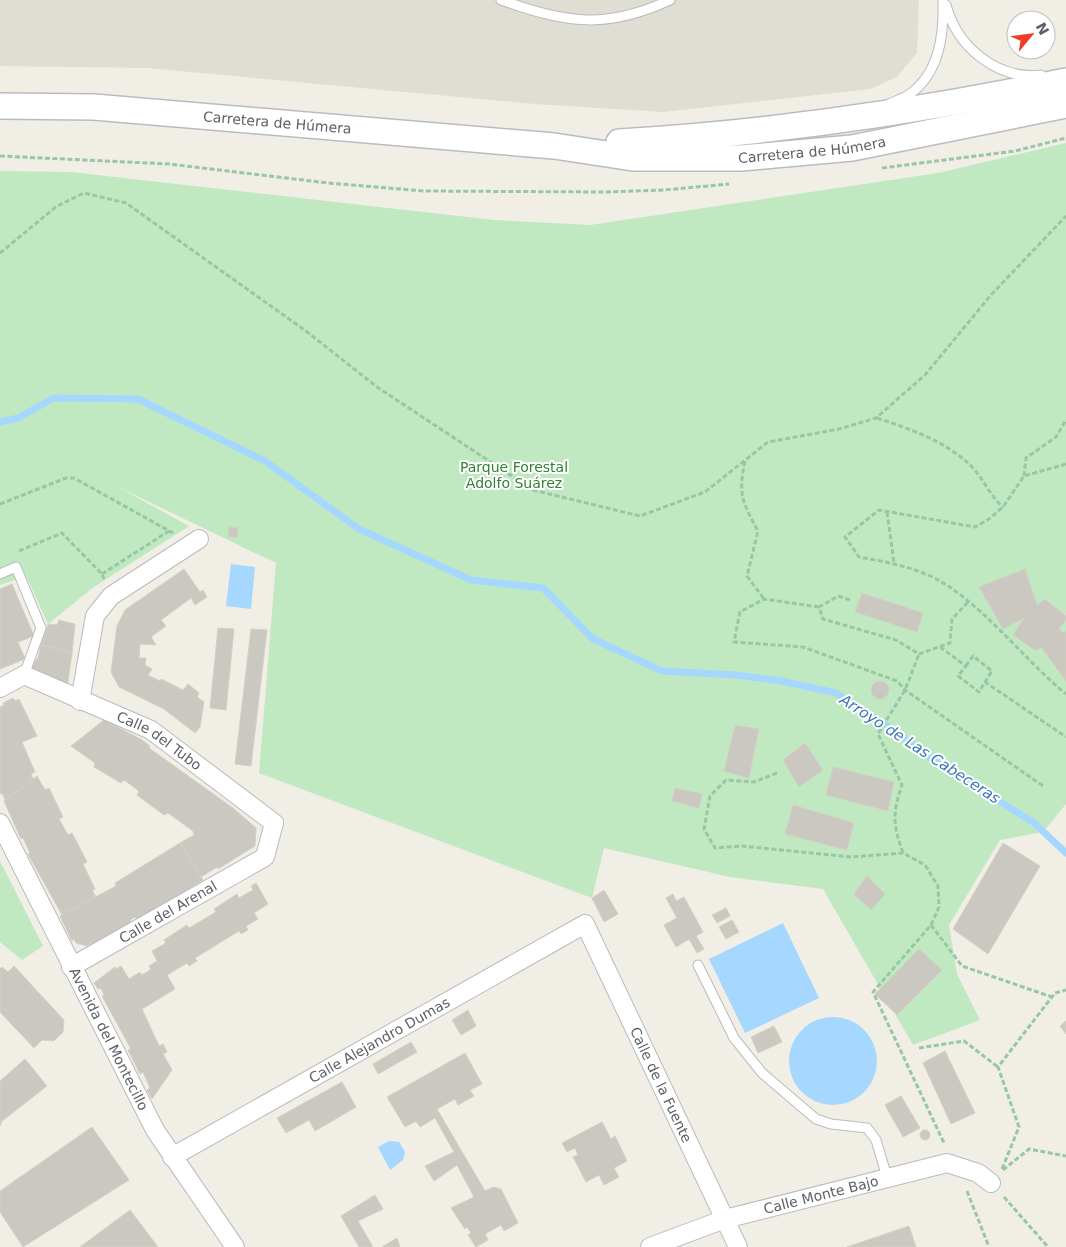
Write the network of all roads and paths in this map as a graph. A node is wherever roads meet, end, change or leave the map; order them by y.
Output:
1 (501, 0) edge
2 (670, 0) edge
3 (944, 0) edge
4 (1059, 77) edge
5 (1066, 105) edge
6 (0, 106) edge
7 (750, 132) junction
8 (1066, 138) edge
9 (554, 146) junction
10 (0, 156) edge
11 (873, 169) dead end
12 (730, 184) dead end
13 (1066, 216) edge
14 (0, 253) edge
15 (876, 418) junction
16 (1066, 420) edge
17 (746, 460) junction
18 (1066, 464) edge
19 (1024, 476) junction
20 (0, 504) edge
21 (1003, 507) junction
22 (887, 512) junction
23 (199, 539) dead end
24 (18, 552) dead end
25 (894, 563) junction
26 (0, 574) edge
27 (764, 599) junction
28 (850, 600) dead end
29 (968, 602) junction
30 (820, 606) junction
31 (939, 647) junction
32 (919, 654) junction
33 (966, 666) junction
34 (24, 676) junction
35 (985, 682) junction
36 (0, 688) edge
37 (906, 690) junction
38 (1066, 694) edge
39 (80, 701) junction
40 (1066, 737) edge
41 (777, 773) dead end
42 (1043, 786) dead end
43 (1, 830) edge
44 (903, 853) junction
45 (266, 857) joint
46 (585, 924) joint
47 (930, 925) junction
48 (698, 965) dead end
49 (71, 967) junction
50 (1066, 990) edge
51 (1052, 997) junction
52 (919, 1048) dead end
53 (998, 1067) junction
54 (1066, 1156) edge
55 (172, 1157) junction
56 (953, 1165) junction
57 (887, 1177) junction
58 (992, 1183) joint
59 (725, 1219) junction
60 (989, 1246) edge
61 (235, 1247) edge
62 (650, 1247) edge
63 (738, 1247) edge
64 (1048, 1247) edge

1 - 2 lane
3 - 4 lane
3 - 7 lane
4 - 7 main road, Carretera de Húmera
5 - 9 main road, Carretera de Húmera
6 - 9 main road, Carretera de Húmera
7 - 9 main road, Carretera de Húmera
8 - 11 path
10 - 12 path
13 - 15 path
14 - 17 path
15 - 17 path
15 - 21 path
16 - 19 path
17 - 27 path
18 - 19 path
19 - 21 path
20 - 24 path
21 - 22 path
22 - 25 path
22 - 25 path
23 - 39 street
25 - 29 path
26 - 34 lane
27 - 30 path
27 - 37 path
28 - 30 path
29 - 31 path
29 - 38 path
30 - 32 path
31 - 32 path
31 - 33 path
32 - 37 path
33 - 35 path
33 - 35 path
34 - 36 street
34 - 39 street, Calle del Tubo
35 - 40 path
37 - 42 path
37 - 44 path
39 - 45 street, Calle del Tubo
41 - 44 path
43 - 49 street, Avenida del Montecillo
44 - 47 path
45 - 49 street, Calle del Arenal
46 - 55 street, Calle Alejandro Dumas
46 - 59 street, Calle de la Fuente
47 - 51 path
47 - 56 path
48 - 57 lane
49 - 55 street, Avenida del Montecillo
50 - 51 path
51 - 53 path
52 - 53 path
53 - 54 path
55 - 61 street, Avenida del Montecillo
56 - 57 street, Calle Monte Bajo
56 - 58 street
56 - 60 path
57 - 59 street, Calle Monte Bajo
58 - 64 path
59 - 62 street, Calle Monte Bajo
59 - 63 street, Calle de la Fuente

